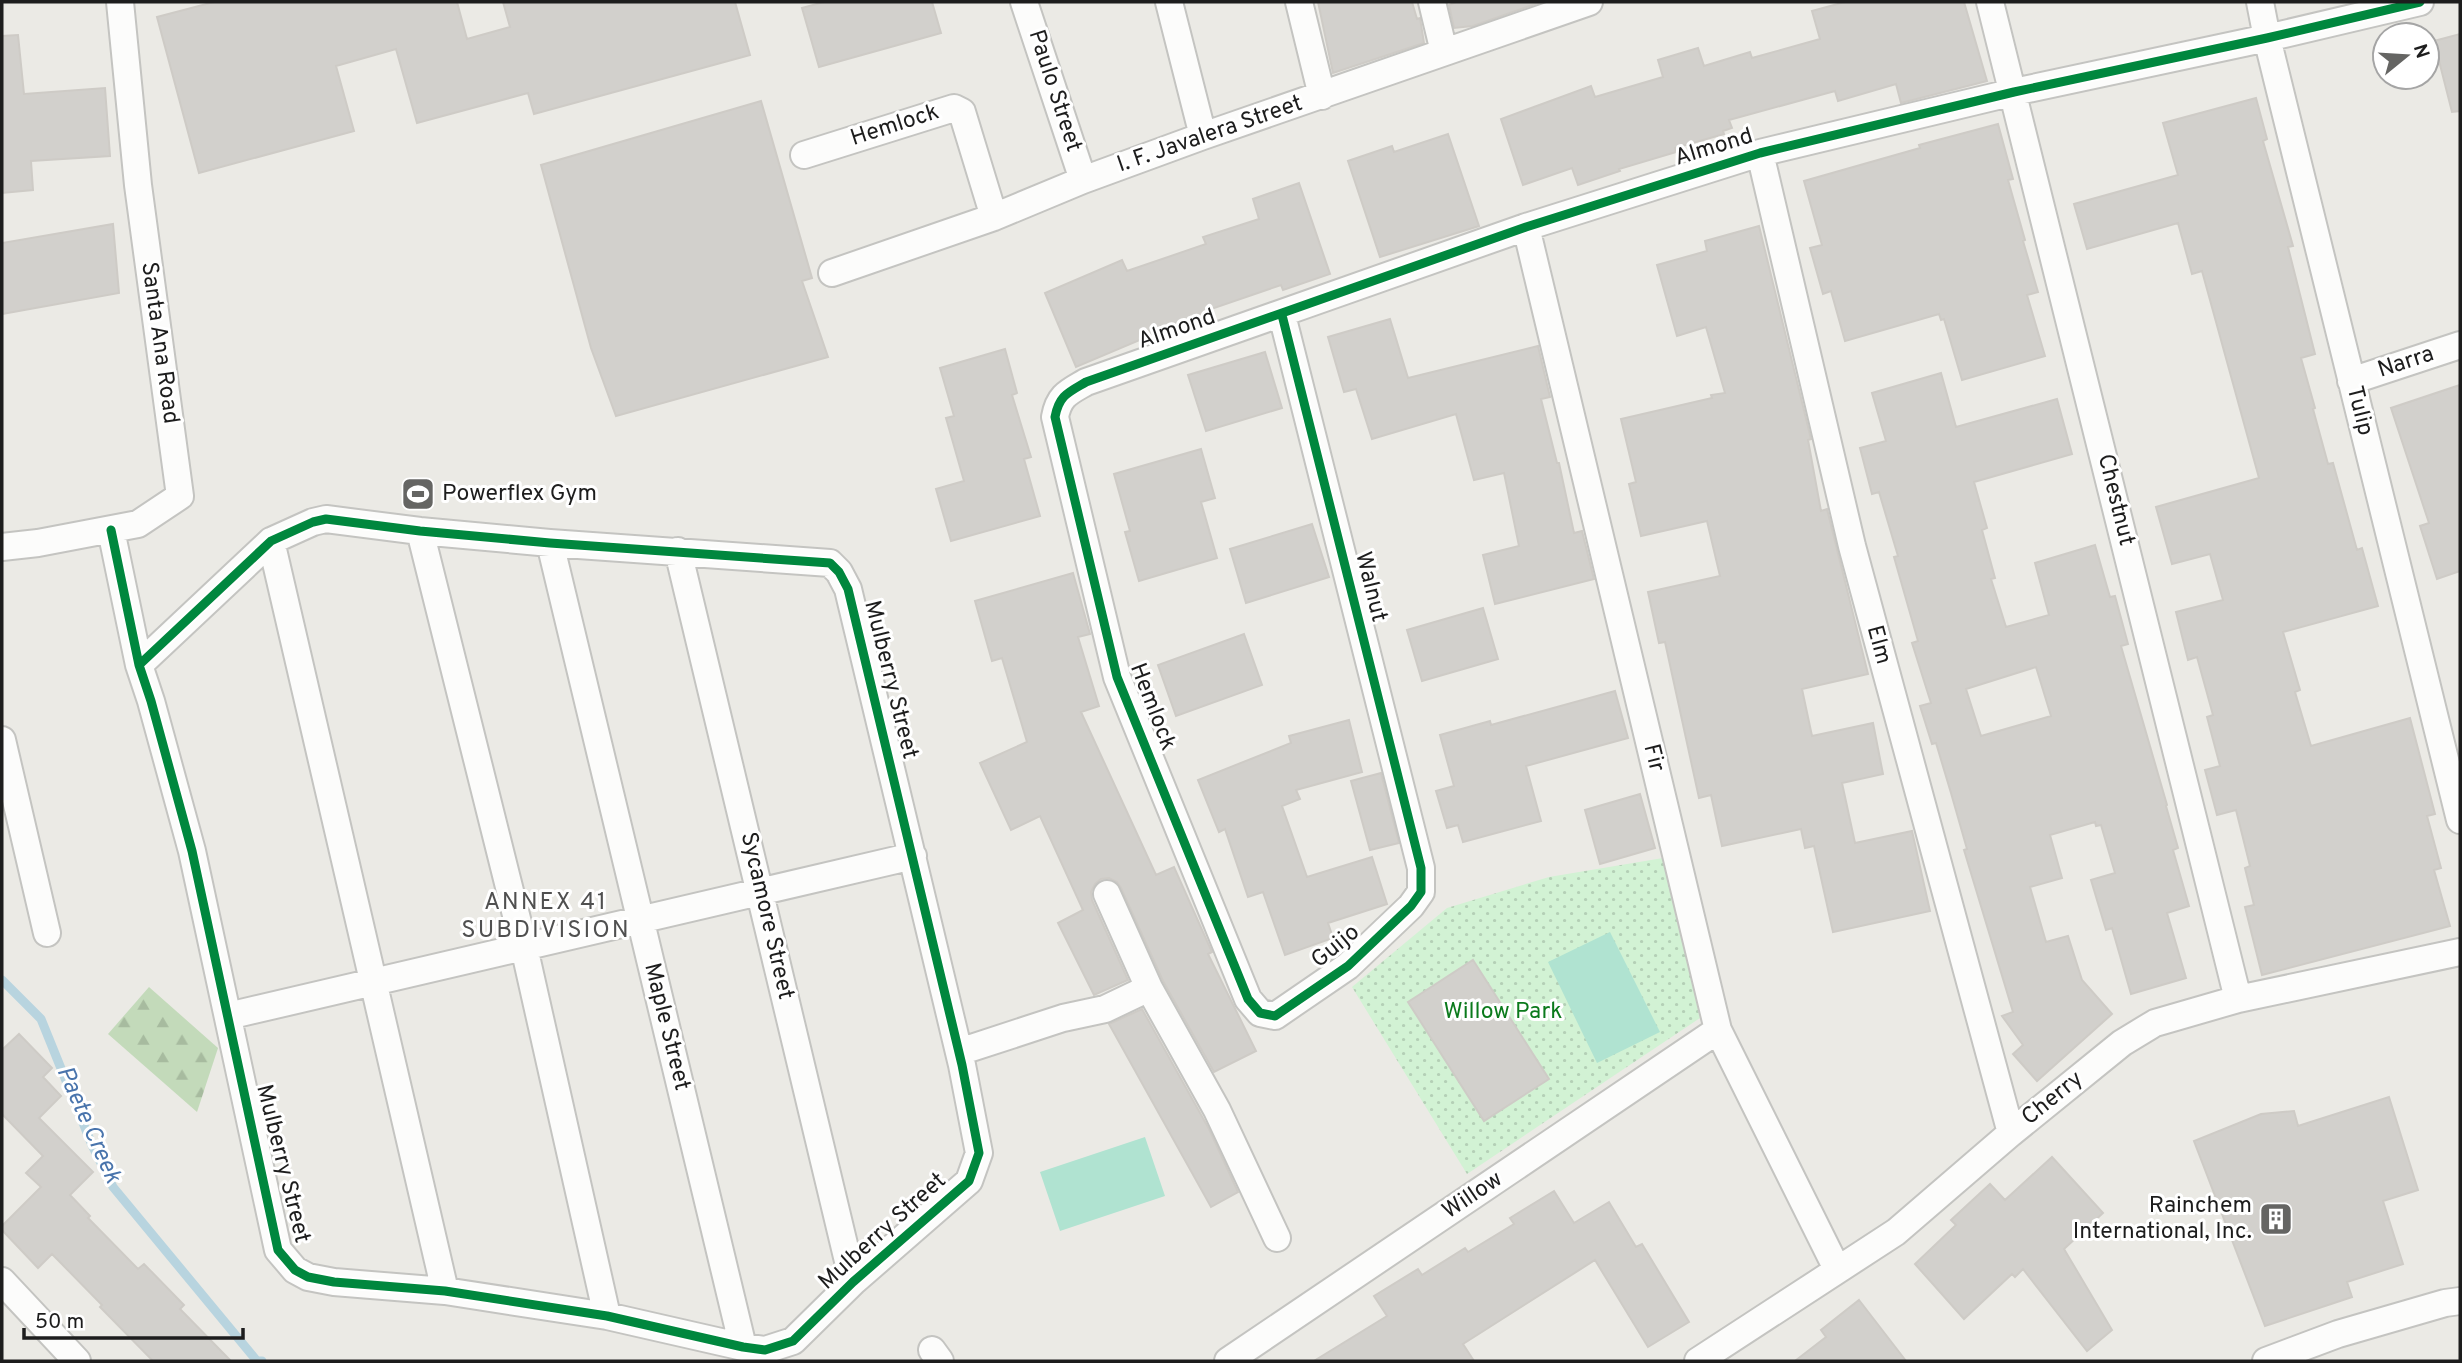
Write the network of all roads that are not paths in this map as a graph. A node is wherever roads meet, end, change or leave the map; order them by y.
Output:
1 (120, 2) edge
2 (1024, 2) edge
3 (1169, 2) edge
4 (1299, 2) edge
5 (1432, 2) edge
6 (1589, 2) edge
7 (1990, 2) edge
8 (2260, 2) edge
9 (2420, 2) edge
10 (2267, 38) junction
11 (1444, 52) junction
12 (2014, 92) junction
13 (1322, 96) junction
14 (1203, 136) junction
15 (1760, 153) junction
16 (804, 155) dead end
17 (1083, 180) junction
18 (994, 217) junction
19 (1525, 227) junction
20 (832, 273) dead end
21 (1282, 315) junction
22 (2460, 345) edge
23 (2351, 381) junction
24 (1055, 417) joint
25 (111, 530) junction
26 (419, 531) junction
27 (271, 541) junction
28 (550, 543) junction
29 (2, 547) edge
30 (678, 551) junction
31 (139, 665) junction
32 (2, 740) edge
33 (2460, 820) edge
34 (913, 856) junction
35 (1421, 868) joint
36 (760, 892) junction
37 (1107, 894) dead end
38 (640, 920) junction
39 (47, 933) dead end
40 (524, 947) junction
41 (2460, 952) edge
42 (374, 982) junction
43 (1149, 988) junction
44 (1248, 999) joint
45 (2238, 999) junction
46 (228, 1016) junction
47 (1718, 1030) junction
48 (958, 1052) junction
49 (2011, 1133) junction
50 (1277, 1238) dead end
51 (1837, 1269) junction
52 (2, 1281) edge
53 (853, 1282) junction
54 (445, 1292) junction
55 (2460, 1301) edge
56 (607, 1316) junction
57 (743, 1347) junction
58 (77, 1361) edge
59 (1228, 1361) edge
60 (1698, 1361) edge
61 (2266, 1361) edge

1 - 25 street, Santa Ana Road
2 - 17 street, Paulo Street
3 - 14 street
4 - 13 street
5 - 11 street
6 - 11 street, I. F. Javalera Street
7 - 12 street, Chestnut
8 - 10 street, Tulip
9 - 10 street, Almond
10 - 12 street, Almond
10 - 23 street, Tulip
11 - 13 street, I. F. Javalera Street
12 - 15 street, Almond
12 - 45 street, Chestnut
13 - 14 street, I. F. Javalera Street
14 - 17 street, I. F. Javalera Street
15 - 19 street, Almond
15 - 49 street, Elm
16 - 18 street, Hemlock
17 - 18 street, I. F. Javalera Street
18 - 20 street, I. F. Javalera Street
19 - 21 street, Almond
19 - 47 street, Fir
21 - 24 street, Almond
21 - 35 street, Walnut
22 - 23 street, Narra
23 - 33 street, Tulip
24 - 44 street, Hemlock
25 - 29 street, Santa Ana Road
25 - 31 street, Mulberry Street
26 - 27 street, Mulberry Street
26 - 28 street, Mulberry Street
26 - 40 street
27 - 31 street, Mulberry Street
27 - 42 street
28 - 30 street, Mulberry Street
28 - 38 street, Maple Street
30 - 34 street, Mulberry Street
30 - 36 street, Sycamore Street
31 - 46 street, Mulberry Street
32 - 39 street
34 - 36 street
34 - 48 street, Mulberry Street
35 - 44 street, Guijo
36 - 38 street
36 - 53 street, Sycamore Street
37 - 43 street
38 - 40 street
38 - 57 street, Maple Street
40 - 42 street
40 - 56 street
41 - 45 street, Cherry
42 - 46 street
42 - 54 street
43 - 48 street
43 - 50 street
45 - 49 street, Cherry
46 - 54 street, Mulberry Street
47 - 51 street, Fir
47 - 59 street, Willow
48 - 53 street, Mulberry Street
49 - 51 street, Cherry
51 - 60 street, Cherry
52 - 58 street
53 - 57 street, Mulberry Street
54 - 56 street, Mulberry Street
55 - 61 street
56 - 57 street, Mulberry Street

